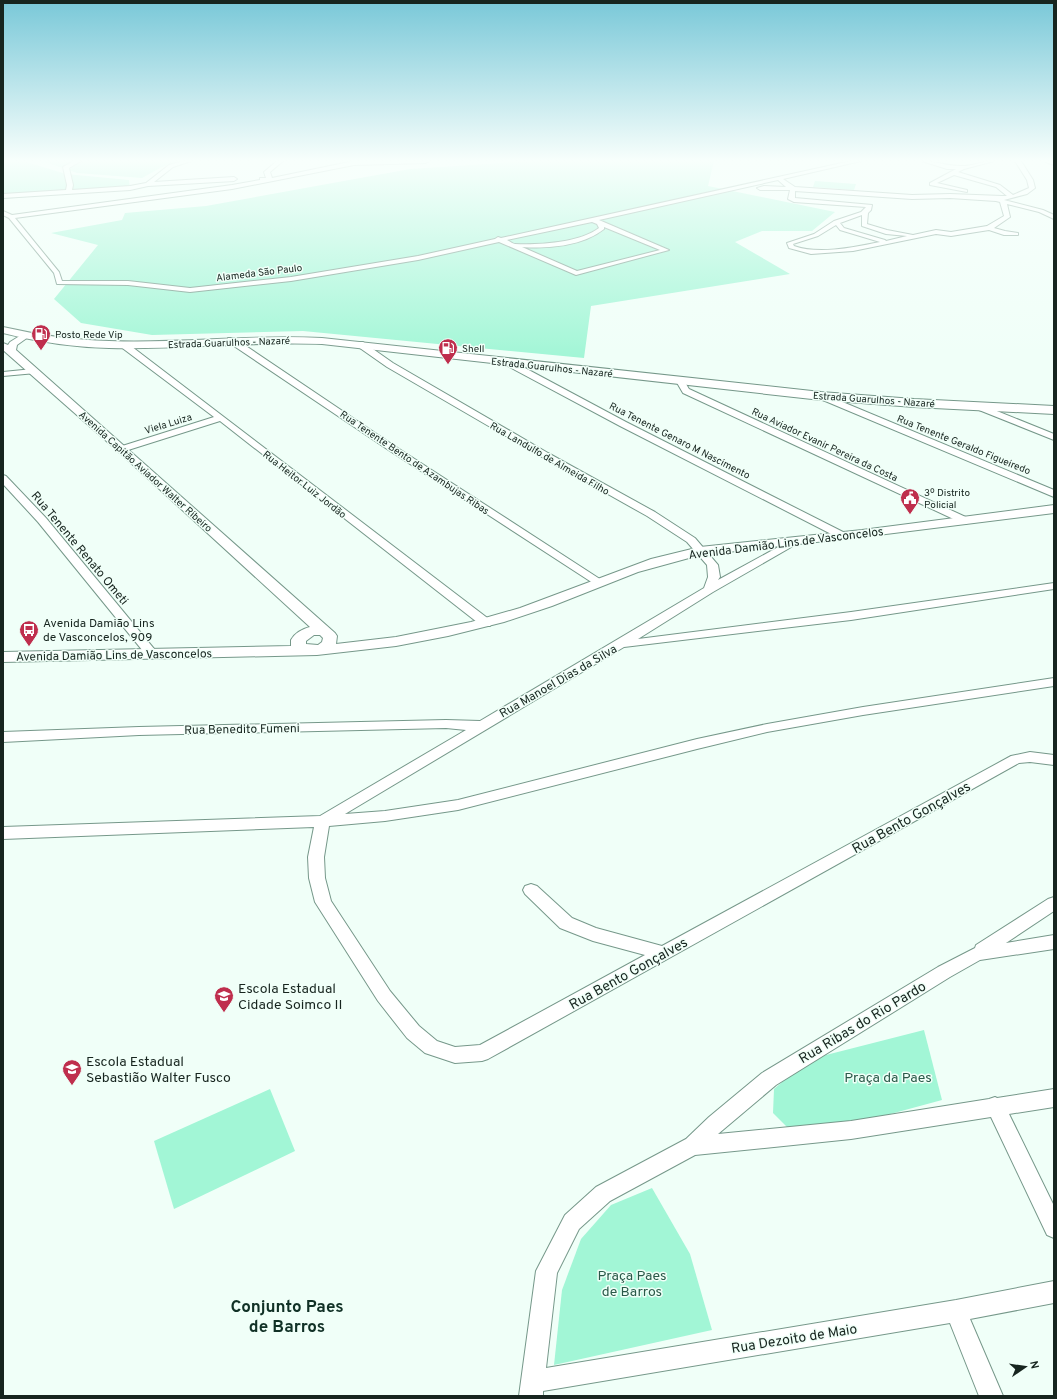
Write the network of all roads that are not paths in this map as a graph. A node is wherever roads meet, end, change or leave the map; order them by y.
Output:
1 (18, 226) edge
2 (556, 226) edge
3 (601, 226) edge
4 (609, 226) edge
5 (829, 226) edge
6 (840, 226) edge
7 (868, 226) edge
8 (992, 226) edge
9 (918, 235) junction
10 (498, 239) junction
11 (642, 240) junction
12 (632, 242) dead end
13 (893, 242) junction
14 (509, 244) junction
15 (3, 326) edge
16 (3, 330) edge
17 (26, 335) junction
18 (231, 340) junction
19 (360, 344) junction
20 (124, 345) junction
21 (7, 348) edge
22 (507, 362) junction
23 (33, 371) junction
24 (3, 374) edge
25 (680, 381) junction
26 (821, 396) junction
27 (977, 406) junction
28 (1054, 410) edge
29 (221, 418) junction
30 (1054, 437) edge
31 (122, 448) junction
32 (3, 478) edge
33 (1054, 494) edge
34 (1054, 509) edge
35 (966, 521) junction
36 (843, 536) junction
37 (795, 542) junction
38 (701, 551) junction
39 (600, 583) junction
40 (1054, 586) edge
41 (709, 590) junction
42 (279, 592) junction
43 (486, 623) junction
44 (325, 632) junction
45 (301, 636) junction
46 (386, 643) junction
47 (621, 644) junction
48 (314, 650) junction
49 (151, 653) junction
50 (224, 653) junction
51 (3, 657) edge
52 (1054, 682) edge
53 (482, 726) junction
54 (3, 737) edge
55 (1054, 760) edge
56 (322, 821) junction
57 (3, 833) edge
58 (530, 890) dead end
59 (1054, 903) edge
60 (1054, 942) edge
61 (664, 954) junction
62 (977, 954) junction
63 (1054, 1098) edge
64 (995, 1106) junction
65 (692, 1146) junction
66 (1054, 1228) edge
67 (1054, 1292) edge
68 (956, 1311) junction
69 (532, 1389) edge
70 (991, 1396) edge

1 - 10 street, Alameda São Paulo
2 - 10 street, Alameda São Paulo
3 - 14 street
4 - 11 street
5 - 13 street
6 - 13 street
7 - 9 street
8 - 9 street
9 - 13 street
10 - 14 street
11 - 12 street
11 - 14 street
15 - 17 main road
16 - 17 main road
17 - 20 main road, Estrada Guarulhos - Nazaré
17 - 21 street
18 - 19 main road, Estrada Guarulhos - Nazaré
18 - 20 main road, Estrada Guarulhos - Nazaré
18 - 39 street, Rua Tenente Bento de Azambujas Ribas
19 - 22 main road, Estrada Guarulhos - Nazaré
19 - 38 street, Rua Landulfo de Almeida Filho
20 - 29 street, Rua Heitor Luiz Jordão
21 - 23 street, Avenida Capitão Aviador Walter Ribeiro
22 - 25 main road, Estrada Guarulhos - Nazaré
22 - 36 street, Rua Tenente Genaro M Nascimento
23 - 24 street
23 - 31 street, Avenida Capitão Aviador Walter Ribeiro
25 - 26 main road, Estrada Guarulhos - Nazaré
25 - 35 street, Rua Aviador Evanir Pereira da Costa
26 - 27 main road, Estrada Guarulhos - Nazaré
26 - 33 street, Rua Tenente Geraldo Figueiredo
27 - 28 main road, Estrada Guarulhos - Nazaré
27 - 30 street
29 - 31 street, Viela Luiza
29 - 43 street, Rua Heitor Luiz Jordão
31 - 42 street, Avenida Capitão Aviador Walter Ribeiro
32 - 49 street, Rua Tenente Renato Ometi
34 - 35 street, Avenida Damião Lins de Vasconcelos
35 - 36 street, Avenida Damião Lins de Vasconcelos
36 - 37 street, Avenida Damião Lins de Vasconcelos
37 - 38 street, Avenida Damião Lins de Vasconcelos
37 - 41 street, Rua Manoel Dias da Silva
38 - 39 street, Avenida Damião Lins de Vasconcelos
38 - 41 street, Rua Landulfo de Almeida Filho
39 - 43 street, Avenida Damião Lins de Vasconcelos
40 - 47 street
41 - 47 street, Rua Manoel Dias da Silva
42 - 44 street, Avenida Capitão Aviador Walter Ribeiro
42 - 45 street, Avenida Capitão Aviador Walter Ribeiro
43 - 46 street, Avenida Damião Lins de Vasconcelos
44 - 45 street, Avenida Damião Lins de Vasconcelos
44 - 46 street, Avenida Damião Lins de Vasconcelos
44 - 48 street
45 - 48 street, Avenida Capitão Aviador Walter Ribeiro
45 - 50 street, Avenida Damião Lins de Vasconcelos
46 - 48 street, Avenida Damião Lins de Vasconcelos
47 - 53 street, Rua Manoel Dias da Silva
48 - 50 street, Avenida Damião Lins de Vasconcelos
49 - 50 street, Avenida Damião Lins de Vasconcelos
49 - 51 street, Avenida Damião Lins de Vasconcelos
52 - 56 street
53 - 54 street, Rua Benedito Fumeni
53 - 56 street, Rua Manoel Dias da Silva
55 - 61 street, Rua Bento Gonçalves
56 - 57 street
56 - 61 street, Rua Bento Gonçalves
58 - 61 street
59 - 62 street
60 - 62 street, Rua Ribas do Rio Pardo
62 - 65 street, Rua Ribas do Rio Pardo
63 - 64 street, Rua Ribas do Rio Pardo
64 - 65 street, Rua Ribas do Rio Pardo
64 - 66 street
65 - 69 street, Rua Ribas do Rio Pardo
67 - 68 street, Rua Dezoito de Maio
68 - 69 street, Rua Dezoito de Maio
68 - 70 street

